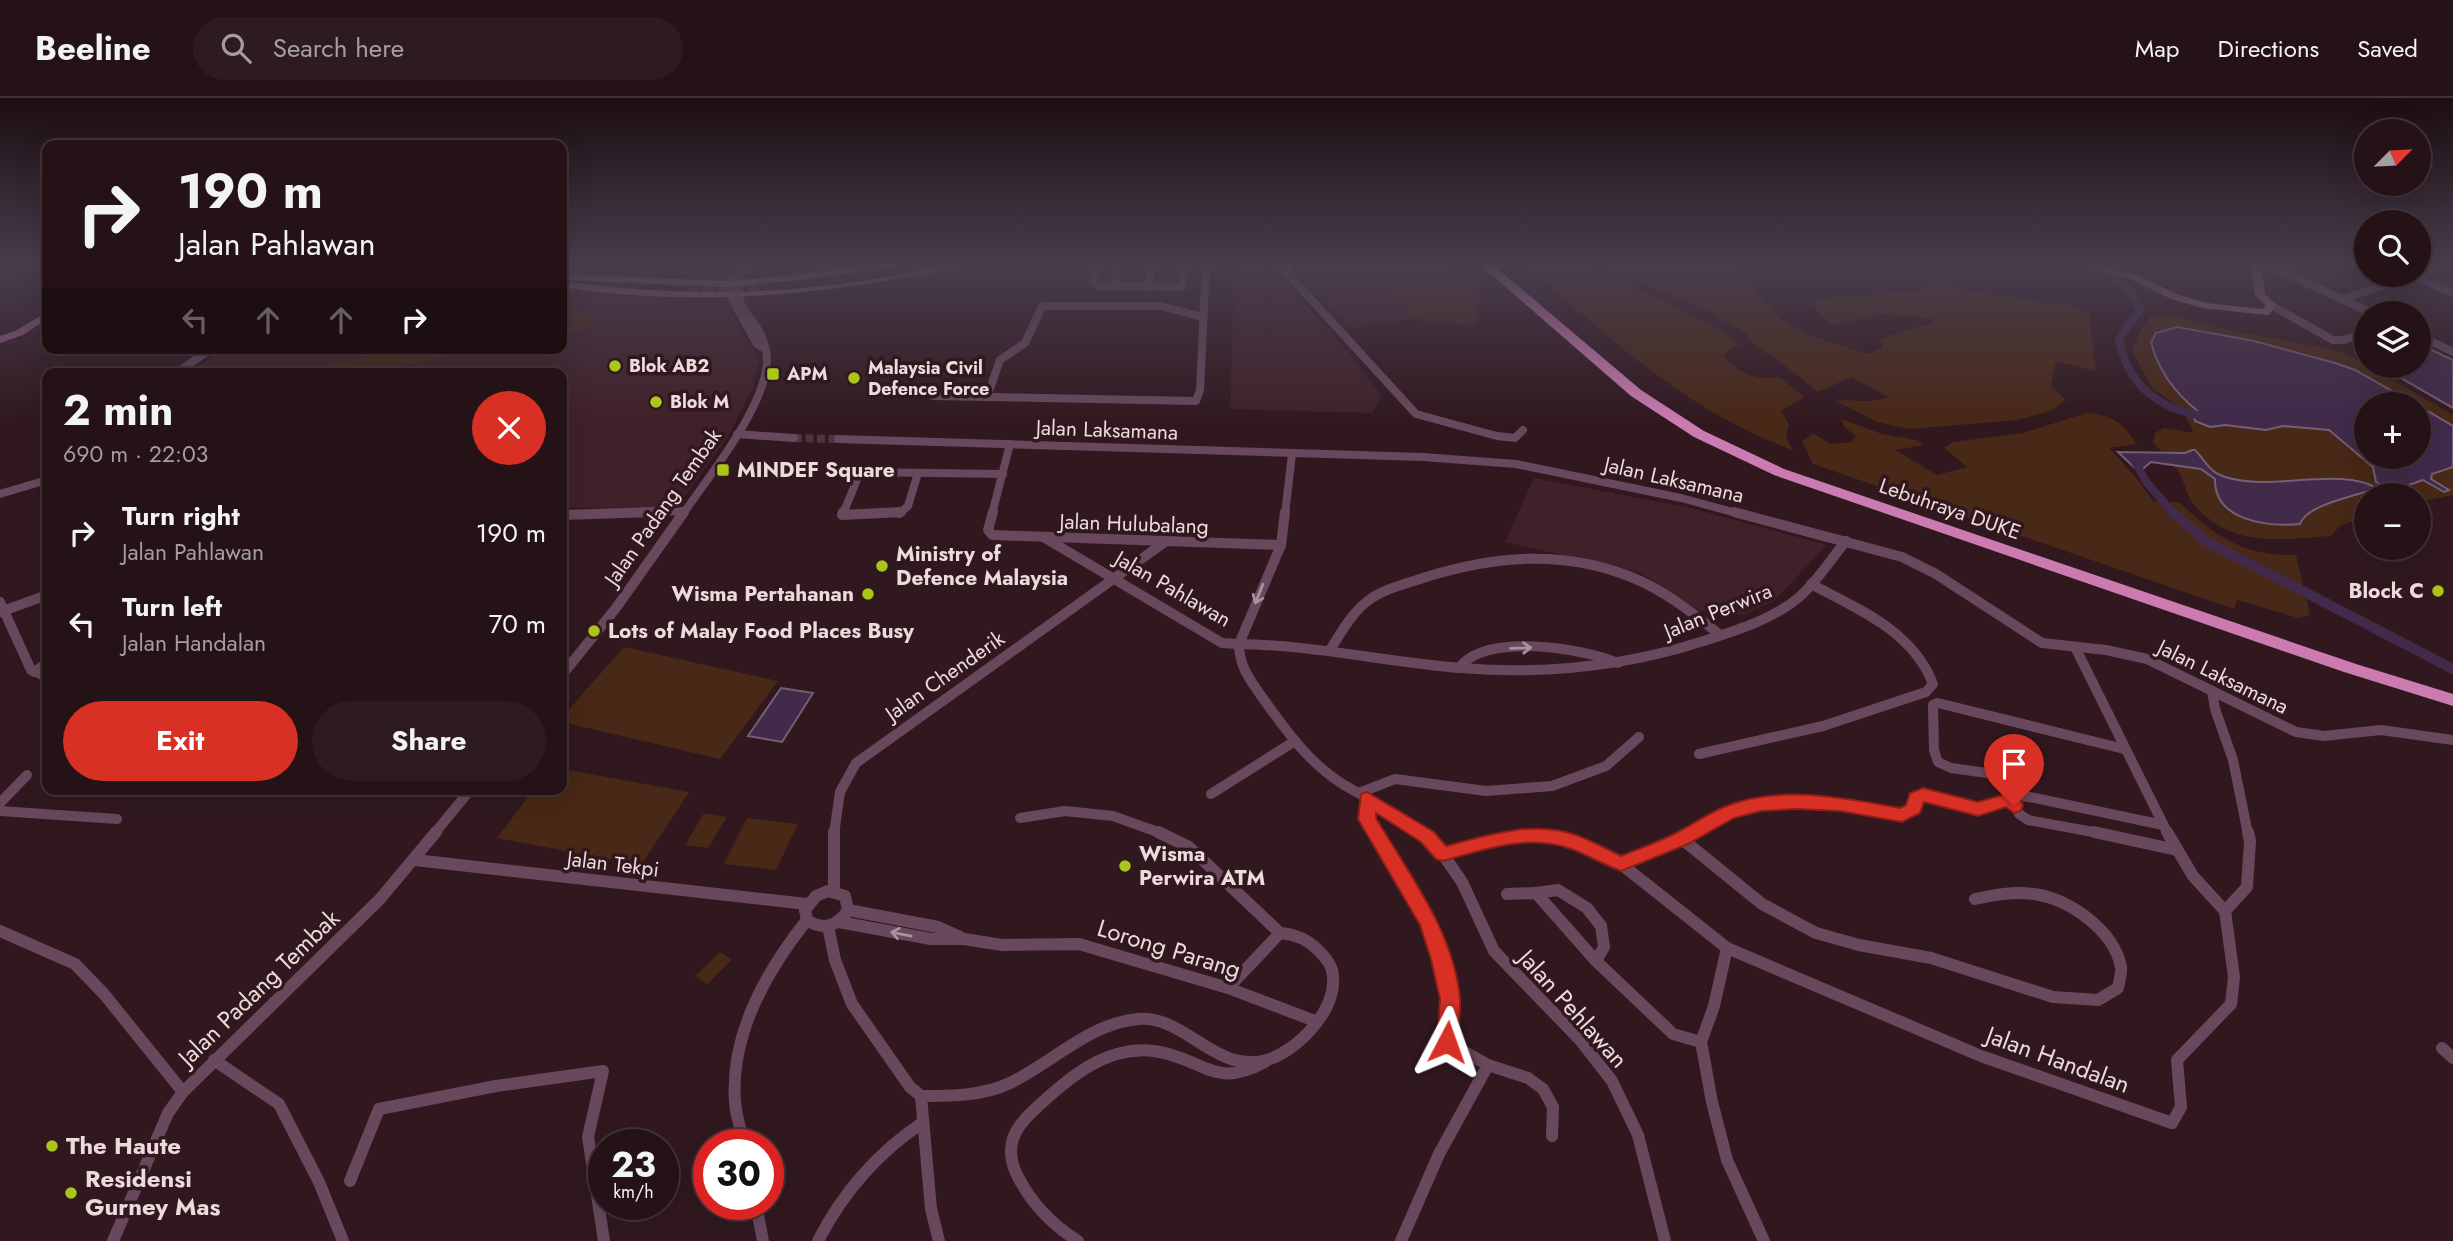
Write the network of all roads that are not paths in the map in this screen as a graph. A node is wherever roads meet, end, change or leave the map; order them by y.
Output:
1 (747, 316) edge
2 (1035, 316) edge
3 (1330, 316) edge
4 (1552, 316) edge
5 (2289, 316) edge
6 (1203, 317) edge
7 (42, 318) edge
8 (2354, 336) edge
9 (0, 340) edge
10 (2431, 341) edge
11 (2453, 352) edge
12 (204, 354) edge
13 (184, 368) edge
14 (934, 396) dead end
15 (987, 397) junction
16 (1523, 430) dead end
17 (737, 434) junction
18 (794, 438) tunnel mouth
19 (838, 439) tunnel mouth
20 (1010, 444) junction
21 (1292, 454) junction
22 (918, 472) junction
23 (1003, 474) junction
24 (42, 481) edge
25 (0, 494) edge
26 (685, 511) junction
27 (567, 515) edge
28 (1045, 538) junction
29 (1081, 540) junction
30 (1846, 541) junction
31 (1166, 542) junction
32 (1281, 545) junction
33 (1072, 554) junction
34 (1114, 578) junction
35 (1811, 584) junction
36 (42, 596) edge
37 (1, 608) edge
38 (1720, 635) junction
39 (1239, 644) junction
40 (2075, 646) junction
41 (1330, 650) junction
42 (1619, 664) junction
43 (2351, 664) junction
44 (42, 667) edge
45 (567, 668) edge
46 (1460, 668) junction
47 (34, 673) junction
48 (42, 675) edge
49 (2212, 691) junction
50 (2453, 691) edge
51 (2453, 700) edge
52 (1639, 737) dead end
53 (2453, 740) edge
54 (1294, 741) junction
55 (2124, 749) junction
56 (1699, 754) dead end
57 (27, 775) dead end
58 (1211, 794) dead end
59 (466, 795) edge
60 (1363, 796) junction
61 (2016, 797) junction
62 (0, 803) edge
63 (0, 811) edge
64 (1020, 818) dead end
65 (117, 819) dead end
66 (2163, 825) junction
67 (1682, 839) junction
68 (2177, 850) junction
69 (1443, 854) junction
70 (415, 860) junction
71 (1621, 864) junction
72 (834, 891) junction
73 (1536, 892) junction
74 (1507, 894) dead end
75 (1975, 898) dead end
76 (807, 904) junction
77 (848, 910) junction
78 (2225, 911) junction
79 (807, 920) junction
80 (833, 924) junction
81 (0, 931) edge
82 (1280, 933) junction
83 (964, 939) junction
84 (1727, 948) junction
85 (1596, 961) junction
86 (1228, 988) junction
87 (1315, 1021) junction
88 (1701, 1042) junction
89 (2442, 1048) dead end
90 (2453, 1058) edge
91 (214, 1060) junction
92 (1267, 1060) junction
93 (1488, 1065) junction
94 (183, 1092) junction
95 (920, 1096) junction
96 (922, 1123) junction
97 (741, 1129) edge
98 (1552, 1136) dead end
99 (350, 1181) dead end
100 (759, 1220) edge
101 (113, 1241) edge
102 (343, 1241) edge
103 (604, 1241) edge
104 (763, 1241) edge
105 (817, 1241) edge
106 (939, 1241) edge
107 (1078, 1241) edge
108 (1401, 1241) edge
109 (1665, 1241) edge
110 (1764, 1241) edge

1 - 17 street, Jalan Padang Tembak
2 - 15 street
3 - 16 street
4 - 43 highway, Lebuhraya DUKE
5 - 8 street
6 - 15 street
7 - 9 main road
10 - 11 street
12 - 13 street
14 - 15 street
17 - 18 street
17 - 26 street, Jalan Padang Tembak
19 - 20 street, Jalan Laksamana
20 - 21 street, Jalan Laksamana
20 - 23 street
21 - 30 street, Jalan Laksamana
21 - 32 street
22 - 22 street
22 - 23 street
23 - 28 street, Jalan Hulubalang
24 - 25 street
26 - 27 street
26 - 45 street, Jalan Padang Tembak
28 - 29 street, Jalan Hulubalang
28 - 33 street, Jalan Pahlawan
29 - 31 street, Jalan Hulubalang
29 - 33 street
30 - 35 street, Jalan Perwira
30 - 40 street, Jalan Laksamana
31 - 32 street, Jalan Hulubalang
31 - 34 street, Jalan Chenderik
32 -> 39 street
33 - 34 street, Jalan Pahlawan
34 - 39 street, Jalan Pahlawan
34 - 72 street, Jalan Chenderik
35 - 38 street, Jalan Perwira
35 - 56 street
36 - 37 street
37 - 47 street
38 - 41 street
38 - 42 street, Jalan Perwira
39 - 41 street, Jalan Perwira
39 - 54 street, Jalan Pahlawan
40 - 49 street, Jalan Laksamana
40 - 55 street
41 - 46 street, Jalan Perwira
42 - 46 street, Jalan Perwira
46 -> 42 street
43 - 50 highway, Lebuhraya DUKE
43 - 51 highway, Lebuhraya DUKE
44 - 47 street
47 - 48 street
49 - 53 street, Jalan Laksamana
49 - 78 street
52 - 60 street
54 - 58 street
54 - 60 street, Jalan Pahlawan
55 - 61 street
55 - 66 street
57 - 62 street
59 - 70 street, Jalan Padang Tembak
60 - 69 street, Jalan Pahlawan
60 - 93 street
61 - 66 street
61 - 67 street
61 - 68 street
63 - 65 street
64 - 82 street
66 - 68 street
67 - 71 street
67 - 75 street
68 - 78 street
69 - 71 street, Jalan Handalan
69 - 109 street, Jalan Pehlawan
70 - 76 street, Jalan Tekpi
70 - 91 street, Jalan Padang Tembak
71 - 84 street, Jalan Handalan
72 - 76 street
72 - 77 street
73 - 74 street
73 - 85 street
73 - 85 street
76 - 79 street
77 - 80 street
77 - 83 street, Lorong Parang
78 - 84 street, Jalan Handalan
79 - 80 street
79 - 97 street
83 -> 80 street, Lorong Parang
80 - 95 street
81 - 94 street
82 - 86 street
82 - 87 street
83 - 86 street, Lorong Parang
84 - 88 street
85 - 88 street
86 - 87 street, Lorong Parang
87 - 92 street
88 - 110 street
89 - 90 street
91 - 94 street, Jalan Padang Tembak
91 - 102 street
92 - 95 street
92 - 107 street
93 - 98 street
93 - 108 street
94 - 101 street, Jalan Padang Tembak
95 - 96 street
96 - 105 street
96 - 106 street
99 - 103 street
100 - 104 street

